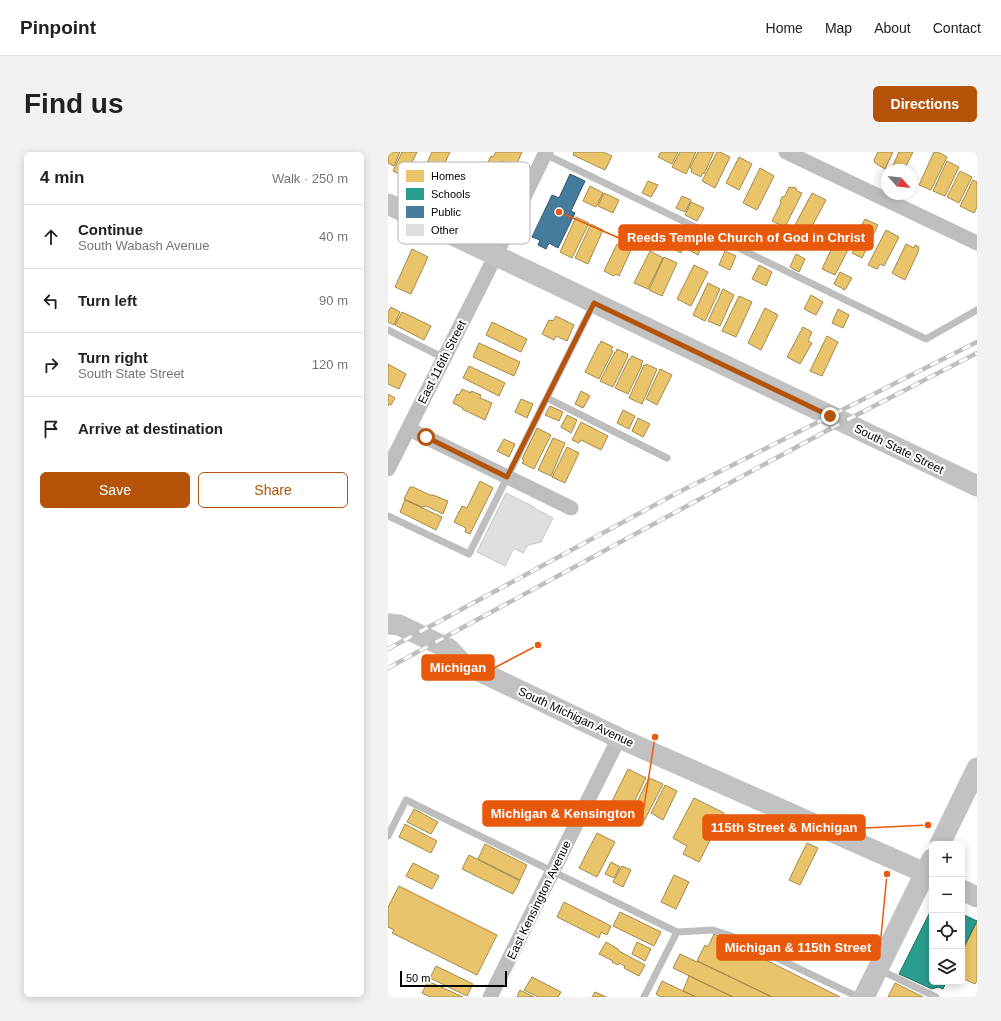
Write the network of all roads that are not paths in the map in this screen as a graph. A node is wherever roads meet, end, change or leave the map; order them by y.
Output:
1 (786, 152) edge
2 (544, 153) edge
3 (530, 183) edge
4 (388, 204) edge
5 (398, 209) edge
6 (977, 243) edge
7 (471, 244) edge
8 (502, 244) edge
9 (496, 256) junction
10 (594, 303) junction
11 (977, 310) edge
12 (388, 330) edge
13 (444, 358) junction
14 (547, 398) junction
15 (408, 428) junction
16 (667, 458) dead end
17 (388, 469) edge
18 (507, 477) junction
19 (977, 486) edge
20 (571, 508) dead end
21 (388, 516) edge
22 (388, 624) edge
23 (388, 633) edge
24 (462, 663) junction
25 (619, 738) junction
26 (973, 782) edge
27 (388, 836) edge
28 (942, 841) edge
29 (929, 870) edge
30 (553, 871) junction
31 (929, 872) edge
32 (965, 891) edge
33 (977, 897) edge
34 (676, 932) junction
35 (878, 969) junction
36 (490, 997) edge
37 (644, 997) edge
38 (858, 997) edge
39 (864, 997) edge
40 (936, 997) edge

1 - 6 street
2 - 3 street, East 116th Street
2 - 11 lane
4 - 5 street, South State Street
7 - 9 street, South State Street
8 - 9 street, East 116th Street
9 - 10 street, South State Street
9 - 13 street, East 116th Street
10 - 14 lane
10 - 19 street, South State Street
12 - 13 lane
13 - 15 street, East 116th Street
14 - 16 lane
14 - 18 lane
15 - 17 street, East 116th Street
15 - 18 street
18 - 20 street
18 - 21 lane
22 - 24 street, South Michigan Avenue
23 - 24 street, South Michigan Avenue
24 - 25 street, South Michigan Avenue
25 - 29 street, South Michigan Avenue
25 - 30 street, East Kensington Avenue
26 - 28 street
27 - 30 lane
30 - 34 lane
30 - 36 street, East Kensington Avenue
31 - 35 street
32 - 33 street
34 - 37 lane
34 - 38 lane
35 - 39 street
35 - 40 lane

